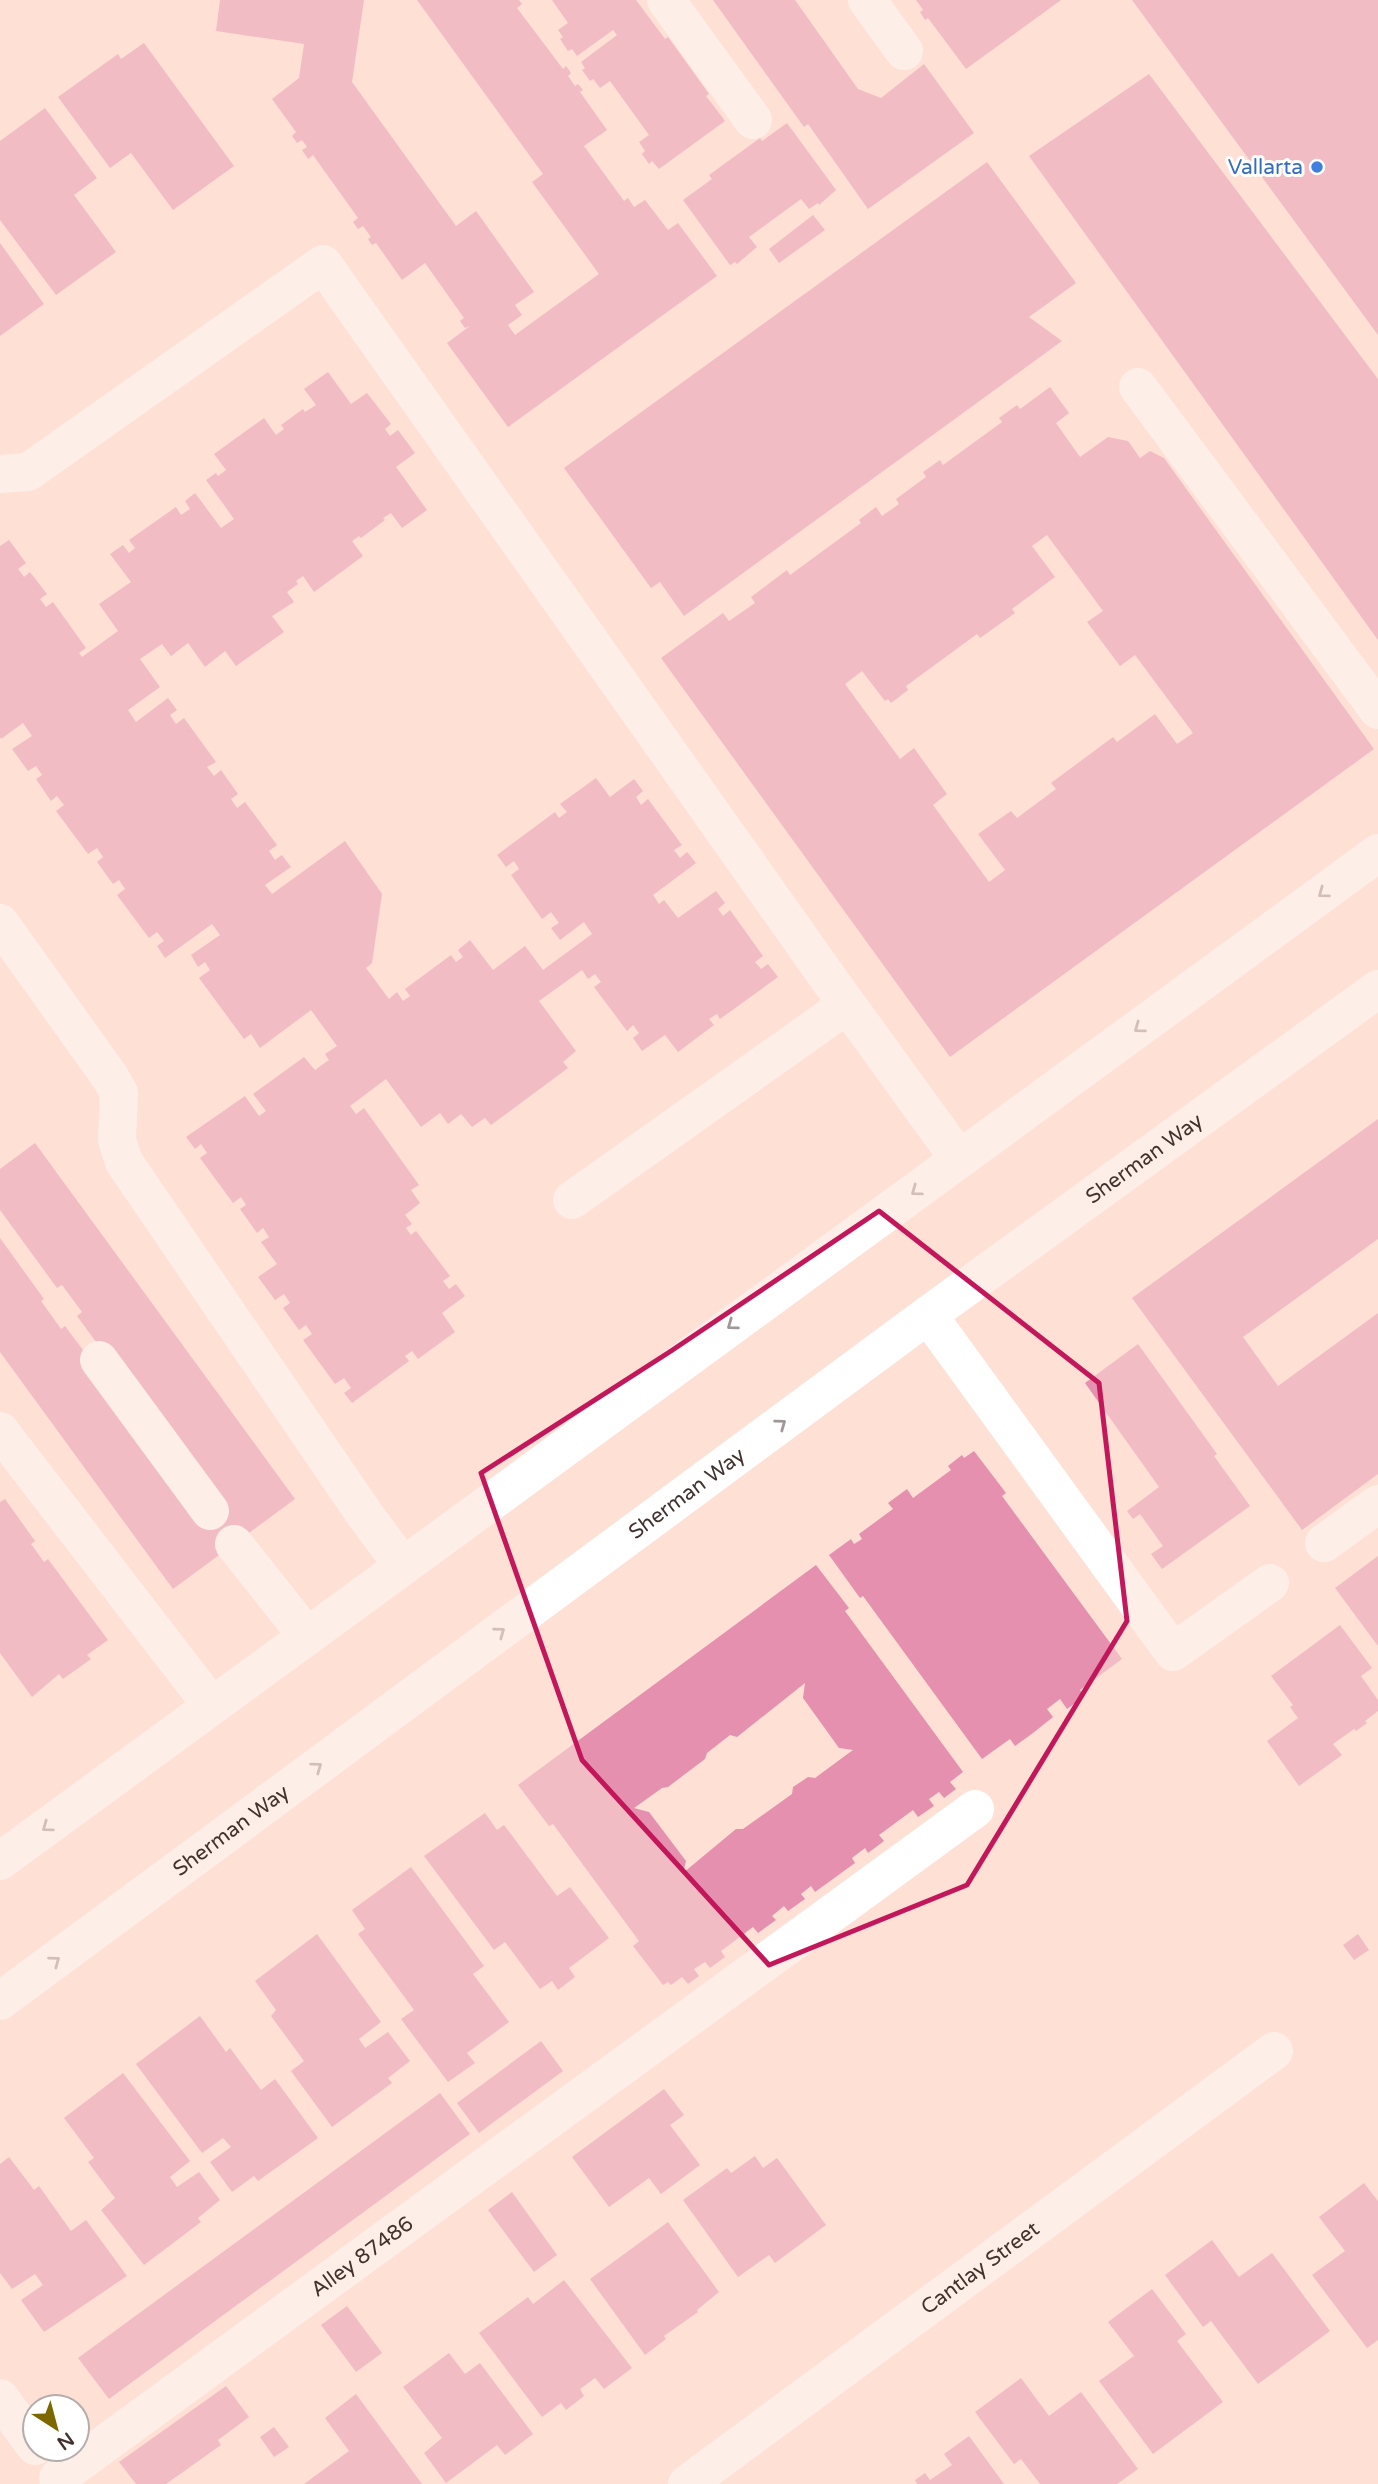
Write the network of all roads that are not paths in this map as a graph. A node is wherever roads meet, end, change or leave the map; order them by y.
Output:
1 (666, 0) edge
2 (867, 0) edge
3 (904, 51) dead end
4 (753, 120) dead end
5 (1138, 387) dead end
6 (0, 474) edge
7 (1378, 710) edge
8 (1378, 853) edge
9 (0, 923) edge
10 (1378, 989) edge
11 (847, 1005) junction
12 (959, 1159) junction
13 (572, 1200) dead end
14 (928, 1315) junction
15 (99, 1360) dead end
16 (0, 1431) edge
17 (1378, 1504) edge
18 (210, 1511) dead end
19 (1324, 1543) dead end
20 (234, 1544) dead end
21 (403, 1566) junction
22 (1270, 1583) dead end
23 (307, 1636) junction
24 (212, 1706) junction
25 (975, 1809) dead end
26 (0, 1861) edge
27 (0, 2001) edge
28 (1274, 2051) dead end
29 (0, 2398) edge
30 (48, 2464) edge
31 (687, 2484) edge

1 - 4 main road
2 - 3 main road
5 - 7 main road
6 - 11 main road
8 -> 12 main road
9 - 21 main road
10 - 14 main road, Sherman Way
11 - 12 main road
11 - 13 main road
12 -> 21 main road
14 - 22 main road
27 -> 14 main road, Sherman Way
15 - 18 main road
16 - 24 main road
17 - 19 main road
20 - 23 main road
21 - 23 main road
23 - 24 main road
24 -> 26 main road
25 - 30 main road, Alley 87486
28 - 31 main road, Cantlay Street
29 - 30 main road

